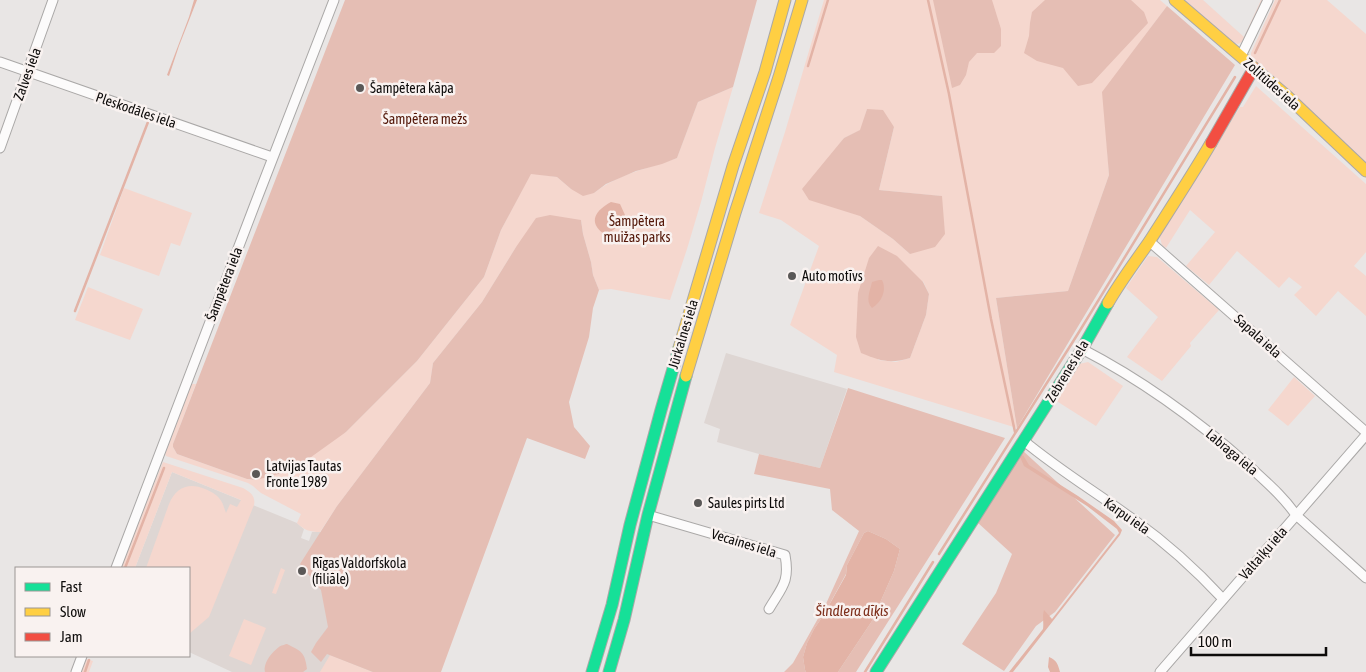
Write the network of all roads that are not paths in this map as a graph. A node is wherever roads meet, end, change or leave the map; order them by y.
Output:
1 (53, 0) edge
2 (334, 0) edge
3 (786, 0) edge
4 (802, 0) edge
5 (1175, 0) edge
6 (1268, 0) edge
7 (1241, 56) junction
8 (0, 62) edge
9 (1254, 68) junction
10 (28, 72) junction
11 (0, 148) edge
12 (272, 157) junction
13 (1366, 171) edge
14 (1149, 241) junction
15 (1082, 348) junction
16 (1366, 434) edge
17 (1024, 441) junction
18 (1296, 514) junction
19 (648, 515) junction
20 (116, 567) edge
21 (1366, 578) edge
22 (1223, 599) junction
23 (769, 609) dead end
24 (82, 657) edge
25 (76, 672) edge
26 (592, 672) edge
27 (609, 672) edge
28 (876, 672) edge
29 (1160, 672) edge

1 - 10 street, Zalves iela
2 - 12 street, Šampētera iela
3 - 26 street, Jūrkalnes iela
4 - 19 street, Jūrkalnes iela
5 - 7 street, Zolitūdes iela
6 - 7 street
7 - 9 street, Zolitūdes iela
8 - 10 street, Pleskodāles iela
9 - 13 street, Zolitūdes iela
9 - 14 street, Zebrenes iela
10 - 11 street, Zalves iela
10 - 12 street, Pleskodāles iela
12 - 20 street, Šampētera iela
14 - 15 street, Zebrenes iela
14 - 16 street, Sapala iela
15 - 17 street, Zebrenes iela
15 - 18 street, Labraga iela
16 - 18 street, Valtaiķu iela
17 - 22 street, Karpu iela
17 - 28 street, Zebrenes iela
18 - 21 street, Labraga iela
18 - 22 street, Valtaiķu iela
19 - 23 street, Vecaines iela
19 - 27 street, Jūrkalnes iela
22 - 29 street, Valtaiķu iela
24 - 25 street

